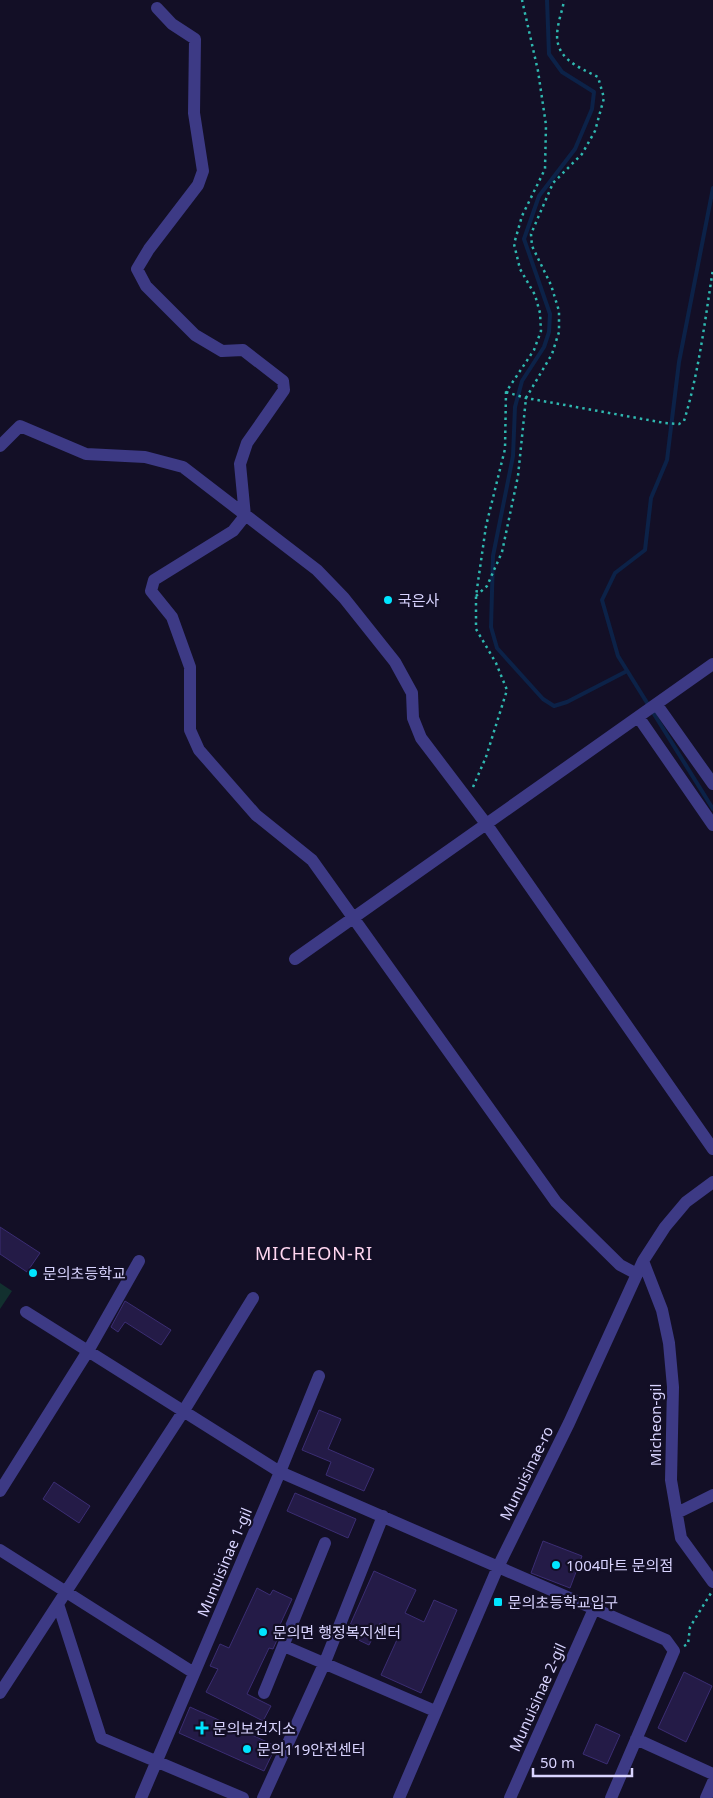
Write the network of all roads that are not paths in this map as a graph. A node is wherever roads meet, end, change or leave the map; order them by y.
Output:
1 (157, 8) dead end
2 (0, 446) edge
3 (246, 516) junction
4 (713, 664) edge
5 (648, 711) junction
6 (713, 784) edge
7 (713, 824) edge
8 (487, 825) junction
9 (353, 918) junction
10 (295, 960) dead end
11 (713, 1149) edge
12 (713, 1182) edge
13 (139, 1261) dead end
14 (643, 1261) junction
15 (637, 1274) junction
16 (253, 1298) dead end
17 (26, 1312) dead end
18 (88, 1351) junction
19 (319, 1376) dead end
20 (183, 1412) junction
21 (280, 1472) junction
22 (0, 1491) edge
23 (713, 1494) edge
24 (677, 1513) junction
25 (383, 1516) junction
26 (324, 1543) dead end
27 (0, 1550) edge
28 (498, 1567) junction
29 (713, 1582) edge
30 (66, 1592) junction
31 (58, 1604) junction
32 (594, 1609) junction
33 (284, 1646) junction
34 (325, 1662) junction
35 (194, 1673) junction
36 (0, 1693) edge
37 (264, 1693) dead end
38 (435, 1711) junction
39 (636, 1739) junction
40 (156, 1760) junction
41 (713, 1774) edge
42 (713, 1782) edge
43 (140, 1798) edge
44 (243, 1798) edge
45 (263, 1798) edge
46 (399, 1798) edge
47 (510, 1798) edge
48 (611, 1798) edge
49 (706, 1798) edge

1 - 3 street
2 - 3 street
3 - 8 street
3 - 9 street
4 - 5 street
5 - 6 street
5 - 7 street
5 - 8 street
8 - 9 street
8 - 11 street
9 - 10 street
9 - 15 street
12 - 14 street, Munuisinae-ro
13 - 18 street
14 - 15 street, Munuisinae-ro
14 - 24 street, Micheon-gil
15 - 28 street, Munuisinae-ro
16 - 20 street
17 - 18 street
18 - 20 street
18 - 22 street
19 - 21 street, Munuisinae 1-gil
20 - 21 street
20 - 30 street
21 - 25 street
21 - 35 street, Munuisinae 1-gil
23 - 24 street
24 - 29 street, Micheon-gil
25 - 28 street
25 - 34 street
26 - 33 street
27 - 30 street
28 - 32 street
28 - 38 street, Munuisinae-ro
30 - 31 street
30 - 35 street
31 - 36 street
31 - 40 street
32 - 39 street
32 - 47 street, Munuisinae 2-gil
33 - 34 street
33 - 37 street
34 - 38 street
34 - 45 street
35 - 40 street, Munuisinae 1-gil
38 - 46 street, Munuisinae-ro
39 - 41 street
39 - 48 street
40 - 43 street, Munuisinae 1-gil
40 - 44 street
42 - 49 street

